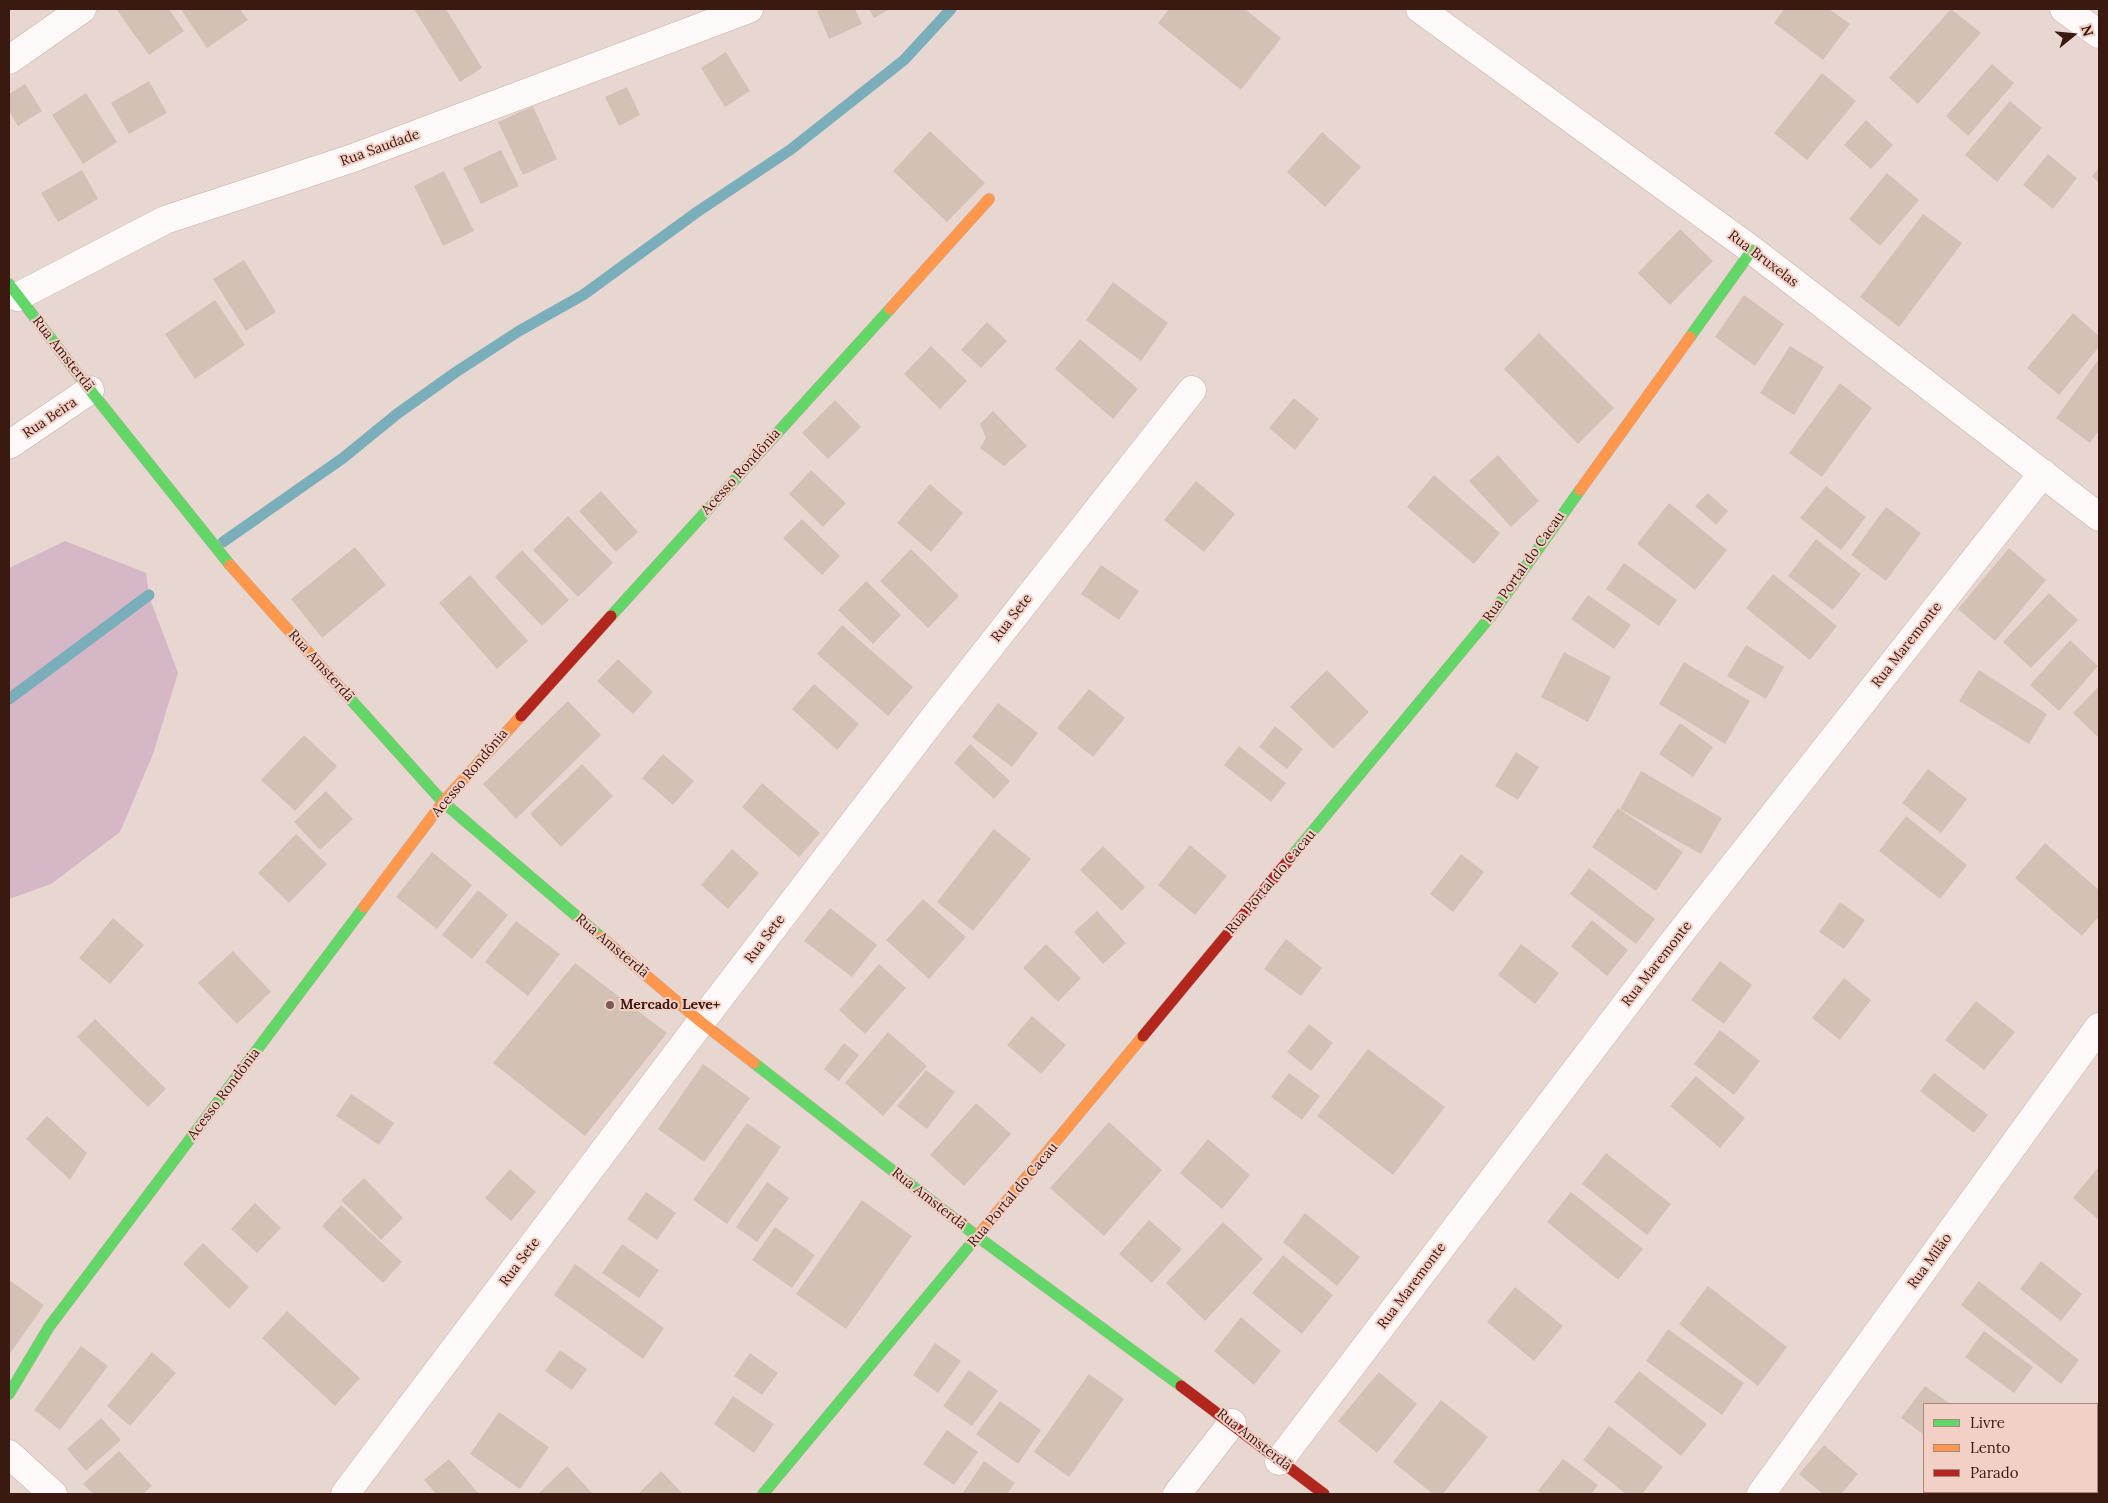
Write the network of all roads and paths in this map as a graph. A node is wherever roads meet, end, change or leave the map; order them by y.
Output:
1 (82, 9) edge
2 (749, 9) edge
3 (1420, 9) edge
4 (2064, 9) edge
5 (2099, 34) edge
6 (9, 60) edge
7 (989, 198) dead end
8 (1752, 250) junction
9 (13, 290) edge
10 (90, 390) junction
11 (1192, 390) dead end
12 (9, 445) edge
13 (2043, 473) junction
14 (2099, 517) edge
15 (443, 802) junction
16 (701, 1022) junction
17 (2099, 1028) edge
18 (978, 1237) junction
19 (9, 1394) edge
20 (1232, 1423) junction
21 (9, 1454) edge
22 (1279, 1460) junction
23 (53, 1494) edge
24 (345, 1494) edge
25 (764, 1494) edge
26 (1177, 1494) edge
27 (1324, 1494) edge
28 (1761, 1494) edge

1 - 6 street
2 - 9 street, Rua Saudade
3 - 8 street, Rua Bruxelas
4 - 5 street
7 - 15 street, Acesso Rondônia
8 - 13 street, Rua Bruxelas
8 - 18 street, Rua Portal do Cacau
9 - 10 street, Rua Amsterdã
10 - 12 street, Rua Beira
10 - 15 street, Rua Amsterdã
11 - 16 street, Rua Sete
13 - 14 street, Rua Bruxelas
13 - 22 street, Rua Maremonte
15 - 16 street, Rua Amsterdã
15 - 19 street, Acesso Rondônia
16 - 18 street, Rua Amsterdã
16 - 24 street, Rua Sete
17 - 28 street, Rua Milão
18 - 20 street, Rua Amsterdã
18 - 25 street, Rua Portal do Cacau
20 - 22 street, Rua Amsterdã
20 - 26 street
21 - 23 street
22 - 27 street, Rua Amsterdã

